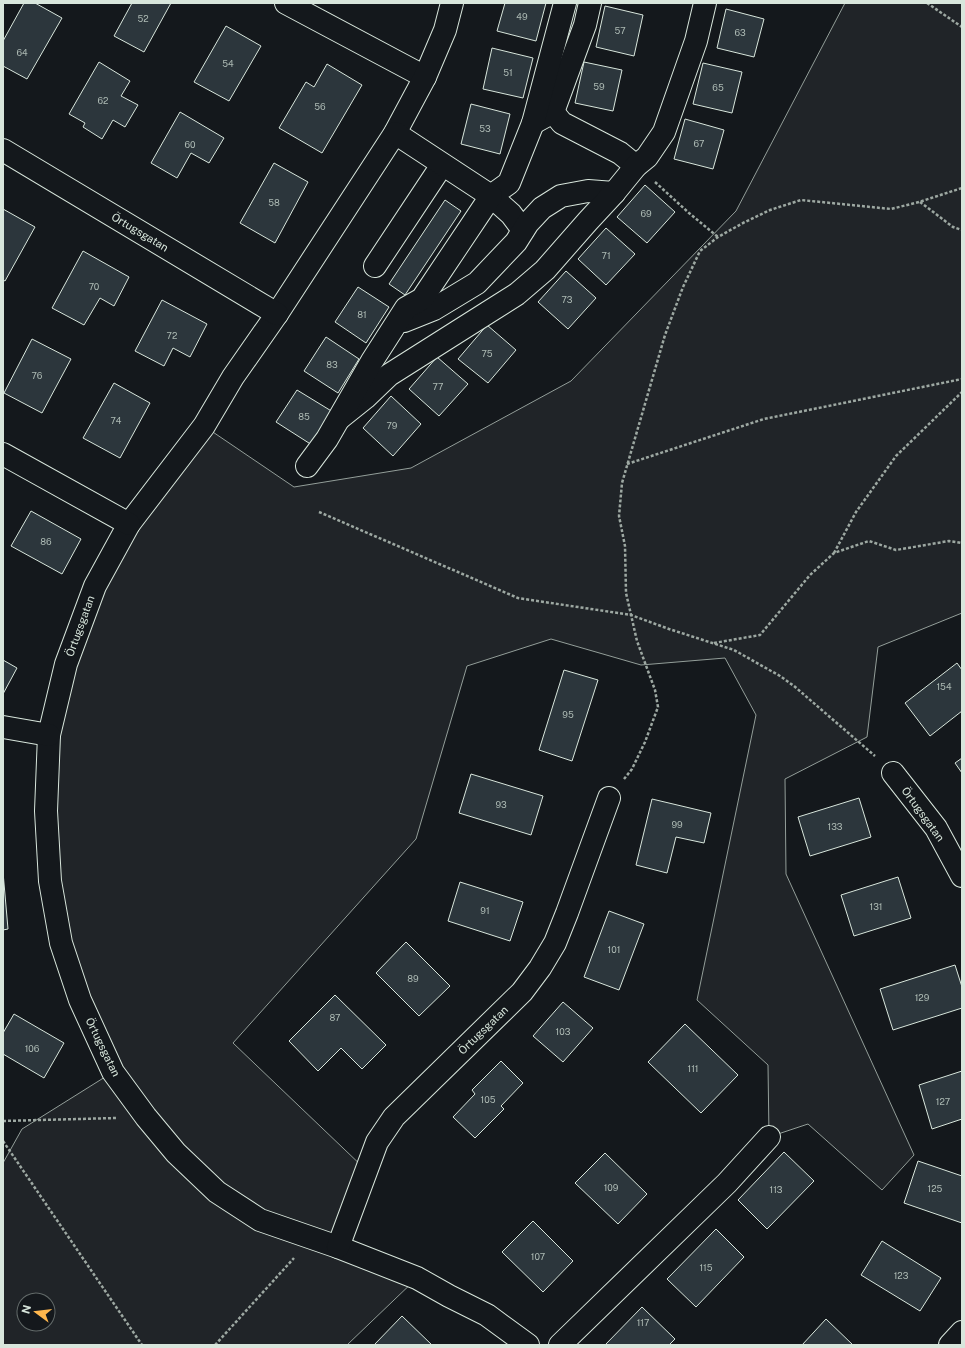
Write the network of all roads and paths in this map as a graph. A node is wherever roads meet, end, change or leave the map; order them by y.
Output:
1 (286, 3) edge
2 (452, 3) edge
3 (565, 3) edge
4 (590, 3) edge
5 (705, 3) edge
6 (927, 3) edge
7 (962, 27) edge
8 (425, 77) junction
9 (553, 112) junction
10 (533, 123) junction
11 (395, 134) junction
12 (3, 150) edge
13 (442, 165) junction
14 (636, 166) junction
15 (962, 188) edge
16 (614, 193) junction
17 (491, 196) junction
18 (920, 202) junction
19 (523, 230) junction
20 (962, 230) edge
21 (718, 237) junction
22 (376, 266) dead end
23 (277, 314) junction
24 (396, 324) junction
25 (962, 379) edge
26 (962, 392) edge
27 (340, 418) junction
28 (3, 454) edge
29 (626, 464) junction
30 (307, 466) dead end
31 (319, 512) dead end
32 (129, 524) junction
33 (962, 543) edge
34 (834, 553) junction
35 (631, 615) junction
36 (713, 644) junction
37 (3, 727) edge
38 (50, 735) junction
39 (892, 773) joint
40 (609, 798) joint
41 (962, 876) edge
42 (146, 1117) junction
43 (3, 1121) edge
44 (769, 1137) dead end
45 (3, 1141) edge
46 (312, 1238) junction
47 (338, 1248) junction
48 (962, 1332) edge
49 (142, 1345) edge
50 (215, 1345) edge
51 (528, 1345) edge
52 (560, 1345) edge
53 (950, 1345) edge

1 - 8 street
2 - 8 street, Örtugsgatan
3 - 10 street
4 - 9 street
5 - 14 street
6 - 7 path
8 - 11 street, Örtugsgatan
9 - 10 street
9 - 14 street
10 - 17 street
11 - 13 street
11 - 23 street, Örtugsgatan
12 - 23 street, Örtugsgatan
13 - 17 street
13 - 22 street
14 - 16 street
14 - 21 path
15 - 18 path
16 - 19 street
16 - 27 street
17 - 19 street
17 - 24 street
18 - 20 path
18 - 21 path
19 - 24 street
21 - 29 path
23 - 32 street, Örtugsgatan
24 - 27 street
25 - 29 path
26 - 34 path
27 - 30 street
28 - 32 street
29 - 35 path
31 - 35 path
32 - 38 street, Örtugsgatan
33 - 34 path
34 - 36 path
35 - 36 path
35 - 40 path
36 - 39 path
37 - 38 street
38 - 42 street, Örtugsgatan
39 - 41 street, Örtugsgatan
40 - 47 street, Örtugsgatan
42 - 43 path
42 - 46 street, Örtugsgatan
44 - 52 street
45 - 49 path
46 - 47 street, Örtugsgatan
46 - 50 path
47 - 51 street, Örtugsgatan
48 - 53 street

